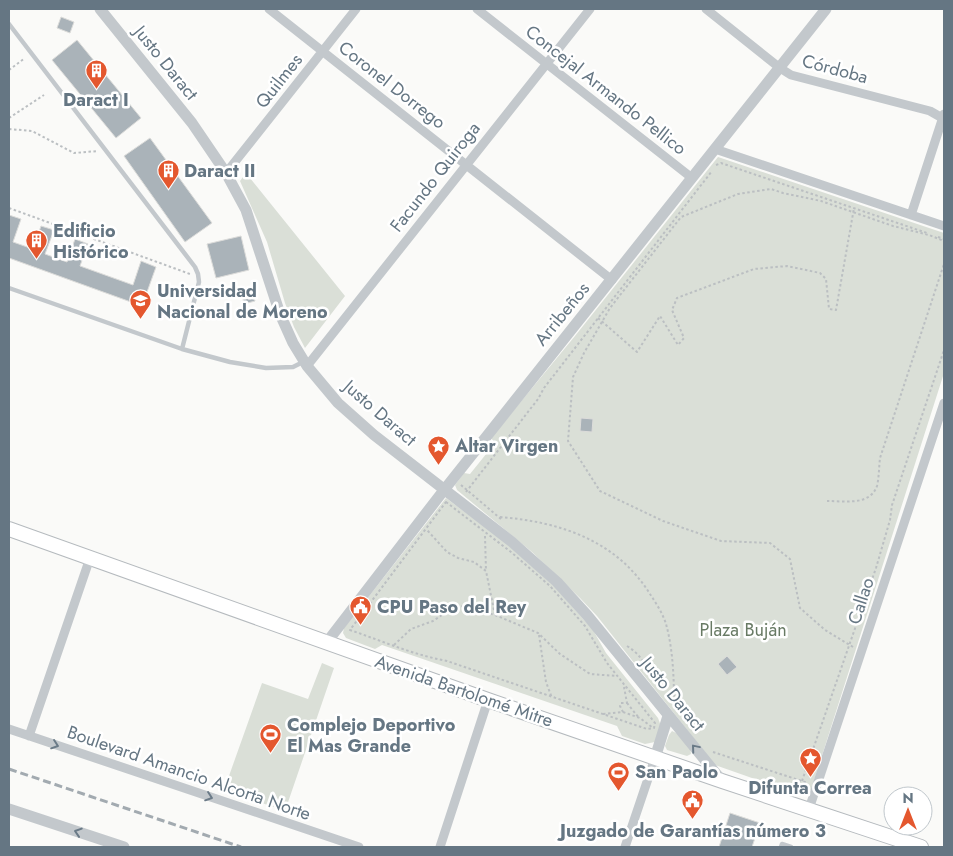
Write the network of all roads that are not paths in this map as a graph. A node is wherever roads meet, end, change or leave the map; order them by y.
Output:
1 (100, 9) edge
2 (270, 9) edge
3 (356, 9) edge
4 (478, 9) edge
5 (590, 9) edge
6 (706, 9) edge
7 (826, 9) edge
8 (9, 24) edge
9 (323, 51) junction
10 (547, 63) junction
11 (780, 68) junction
12 (944, 117) edge
13 (715, 149) junction
14 (466, 164) junction
15 (226, 174) junction
16 (692, 178) junction
17 (912, 215) junction
18 (944, 226) edge
19 (612, 280) junction
20 (9, 288) edge
21 (182, 349) junction
22 (305, 364) junction
23 (944, 403) edge
24 (444, 490) junction
25 (9, 529) edge
26 (90, 558) junction
27 (327, 642) junction
28 (488, 700) junction
29 (671, 712) junction
30 (9, 729) edge
31 (29, 736) junction
32 (655, 758) junction
33 (722, 781) junction
34 (9, 809) edge
35 (809, 809) junction
36 (902, 844) edge
37 (124, 847) edge
38 (359, 847) edge
39 (440, 847) edge
40 (625, 847) edge
41 (781, 847) edge
42 (791, 847) edge
43 (921, 847) edge

1 - 15 street, Justo Daract
2 - 9 street, Coronel Dorrego
3 - 9 street, Quilmes
4 - 10 street, Concejal Armando Pellico
5 - 10 street, Facundo Quiroga
6 - 11 street, Córdoba
7 - 11 street, Arribeños
8 - 21 lane
9 - 14 street, Coronel Dorrego
9 - 15 street, Quilmes
10 - 14 street, Facundo Quiroga
10 - 16 street, Concejal Armando Pellico
11 - 12 street, Córdoba
11 - 13 street, Arribeños
12 - 17 street
13 - 16 street, Arribeños
13 - 17 street, Concejal Armando Pellico
14 - 19 street, Coronel Dorrego
14 - 22 street, Facundo Quiroga
15 - 22 street, Justo Daract
16 - 19 street, Arribeños
17 - 18 street, Concejal Armando Pellico
19 - 24 street, Arribeños
20 - 21 lane
21 - 22 lane
22 - 24 street, Justo Daract
23 - 35 street, Callao
24 - 27 street, Arribeños
24 - 29 street, Justo Daract
25 - 26 main road, Avenida Bartolomé Mitre
26 - 27 main road, Avenida Bartolomé Mitre
26 - 31 street
27 - 28 main road, Avenida Bartolomé Mitre
28 - 32 main road, Avenida Bartolomé Mitre
28 - 39 street
29 - 32 street
33 -> 29 street, Justo Daract
30 - 31 street, Boulevard Amancio Alcorta Norte
31 -> 38 street, Boulevard Amancio Alcorta Norte
32 - 33 main road, Avenida Bartolomé Mitre
32 - 40 street
33 - 35 main road, Avenida Bartolomé Mitre
37 -> 34 street
35 - 36 main road, Avenida Bartolomé Mitre
36 - 43 main road, Avenida Bartolomé Mitre
41 - 42 lane

